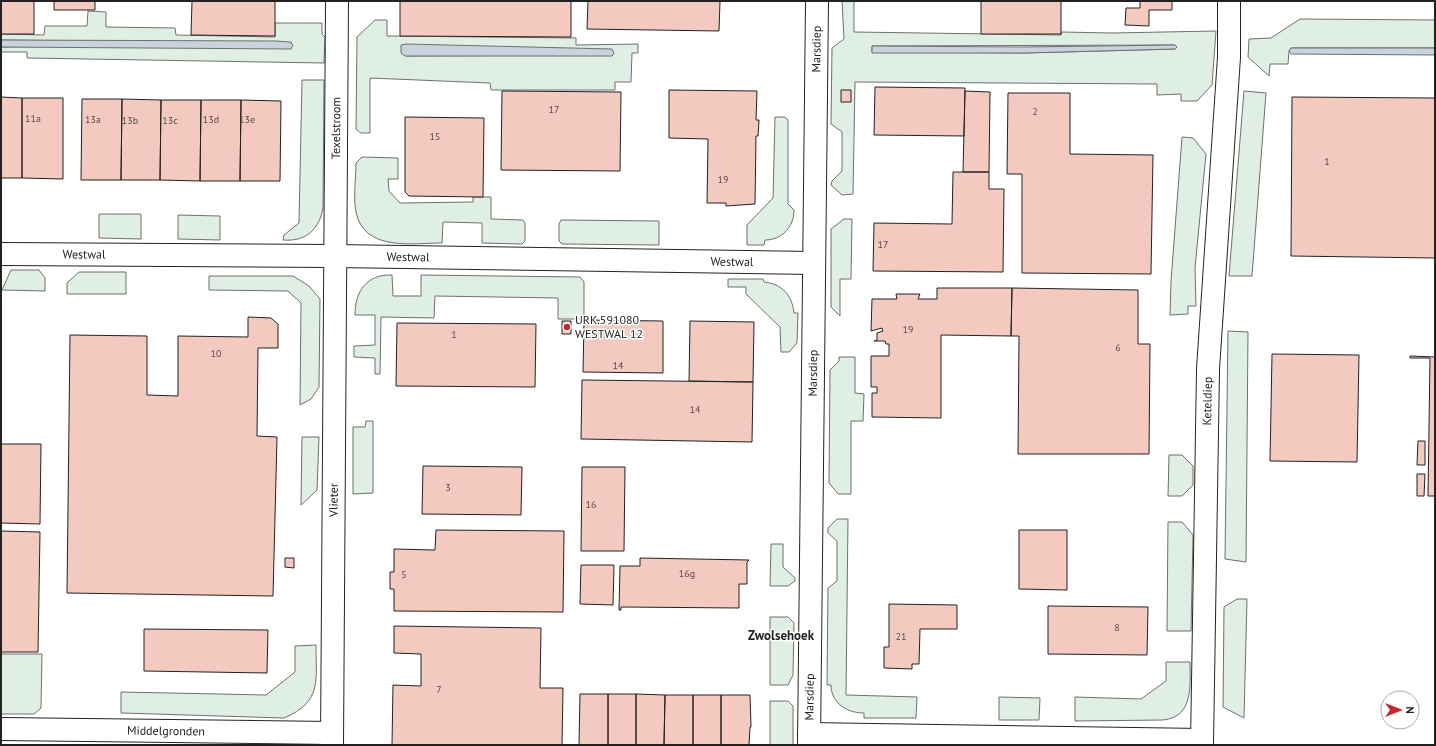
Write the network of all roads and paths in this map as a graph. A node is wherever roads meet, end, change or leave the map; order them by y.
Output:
1 (337, 1) edge
2 (817, 1) edge
3 (1229, 1) edge
4 (1, 254) edge
5 (334, 256) junction
6 (814, 263) junction
7 (1, 729) edge
8 (332, 739) edge
9 (809, 740) edge
10 (1202, 743) edge

1 - 5 street, Texelstroom
2 - 6 street, Marsdiep
3 - 10 street, Keteldiep
4 - 5 street, Westwal
5 - 6 street, Westwal
5 - 8 street, Vlieter
6 - 9 street, Marsdiep
7 - 8 street, Middelgronden
9 - 10 street

